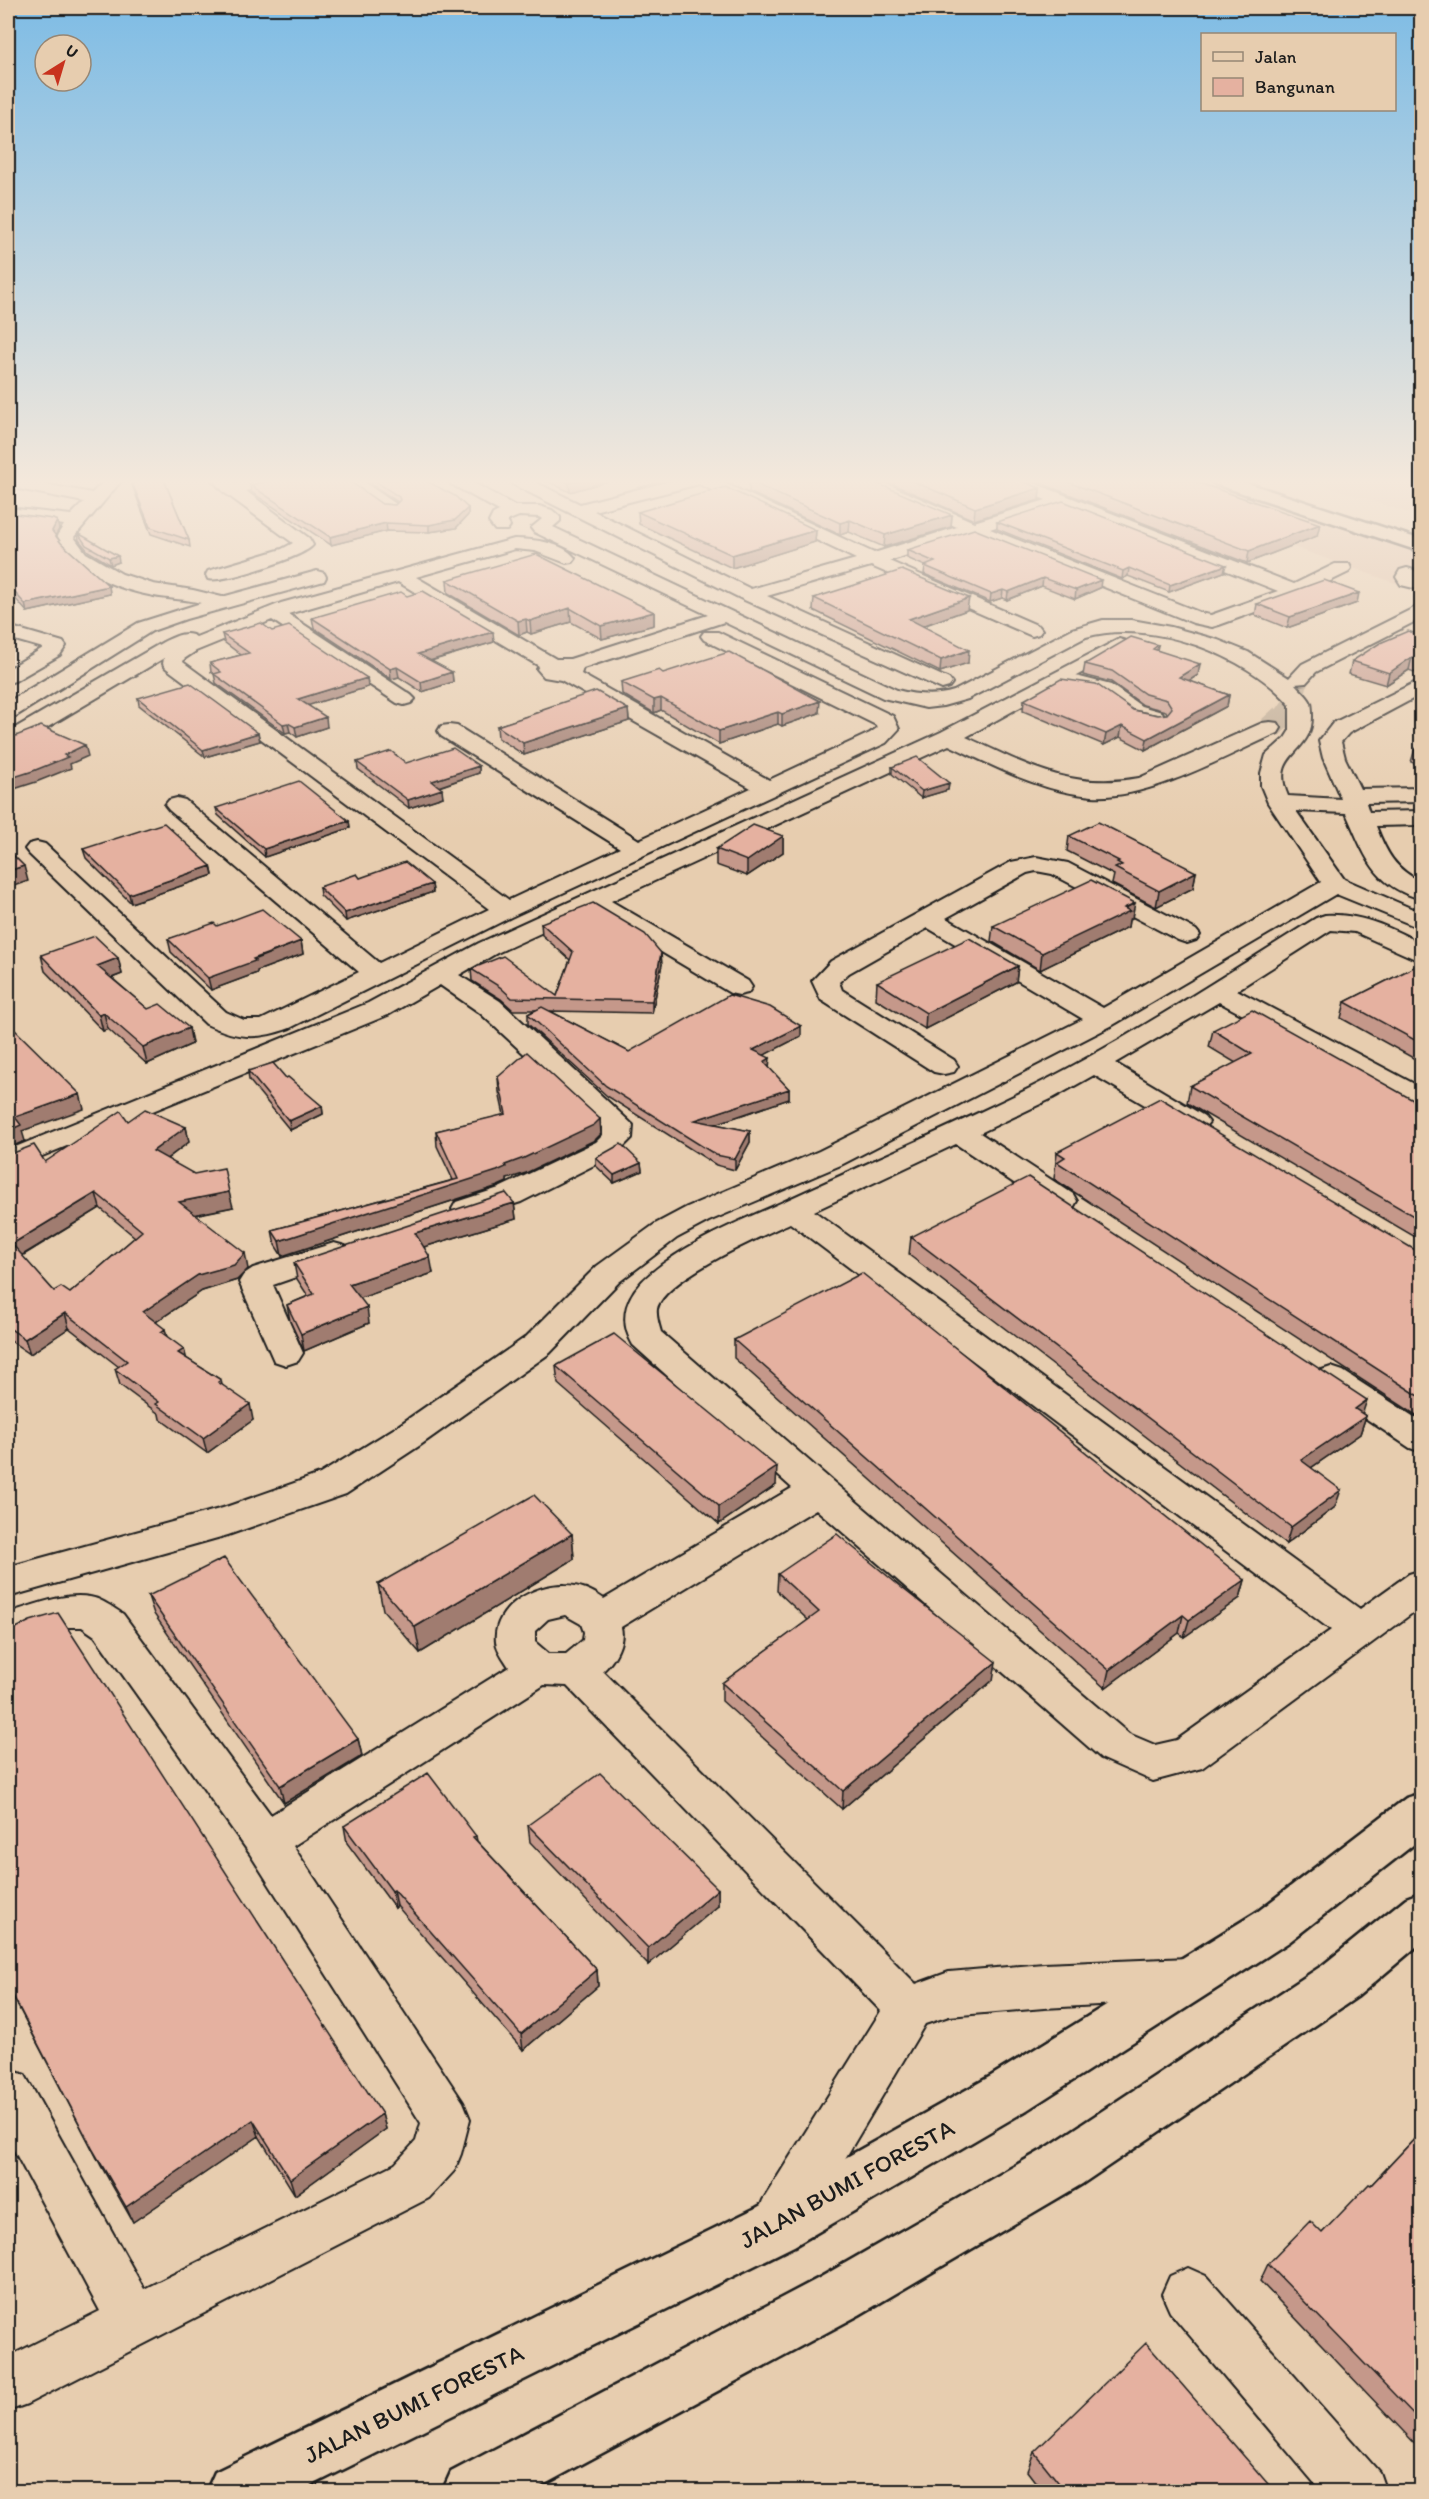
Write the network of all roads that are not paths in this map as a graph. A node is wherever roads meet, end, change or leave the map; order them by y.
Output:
1 (203, 597) edge
2 (246, 597) edge
3 (330, 597) edge
4 (437, 597) edge
5 (668, 597) edge
6 (755, 597) edge
7 (954, 597) edge
8 (1144, 597) edge
9 (1279, 597) edge
10 (1422, 610) edge
11 (274, 613) junction
12 (717, 626) junction
13 (1032, 630) dead end
14 (8, 632) edge
15 (1119, 645) edge
16 (563, 668) junction
17 (8, 677) edge
18 (1299, 679) tunnel mouth
19 (1054, 680) junction
20 (942, 683) dead end
21 (1422, 685) edge
22 (404, 699) dead end
23 (8, 711) edge
24 (1157, 718) edge
25 (1270, 728) tunnel mouth
26 (449, 731) dead end
27 (949, 737) junction
28 (8, 741) edge
29 (768, 789) junction
30 (1422, 795) edge
31 (1279, 803) junction
32 (177, 805) dead end
33 (1356, 807) junction
34 (1422, 818) edge
35 (37, 849) dead end
36 (637, 849) junction
37 (1335, 884) junction
38 (1422, 892) edge
39 (592, 900) junction
40 (507, 909) junction
41 (928, 918) junction
42 (1422, 922) edge
43 (1187, 935) dead end
44 (1422, 954) edge
45 (377, 974) junction
46 (441, 974) junction
47 (739, 987) dead end
48 (1218, 991) junction
49 (1103, 1019) junction
50 (1095, 1063) junction
51 (944, 1066) dead end
52 (1422, 1100) edge
53 (958, 1132) junction
54 (1217, 1136) edge
55 (8, 1161) edge
56 (792, 1210) junction
57 (443, 1217) edge
58 (1086, 1217) edge
59 (364, 1243) edge
60 (286, 1353) dead end
61 (1303, 1361) edge
62 (1422, 1439) edge
63 (818, 1490) junction
64 (8, 1582) edge
65 (1422, 1585) edge
66 (602, 1620) junction
67 (8, 1628) edge
68 (1360, 1630) junction
69 (557, 1668) junction
70 (1422, 1812) edge
71 (265, 1840) junction
72 (1422, 1913) edge
73 (1191, 1979) junction
74 (909, 2008) junction
75 (8, 2092) edge
76 (776, 2227) junction
77 (1188, 2294) dead end
78 (134, 2321) junction
79 (8, 2385) edge
80 (236, 2492) edge
81 (471, 2492) edge
82 (1359, 2492) edge

1 - 28 street
2 - 23 street
3 - 11 street
4 - 16 street
5 - 12 street
6 - 20 street
7 - 13 street
8 - 9 street
10 - 18 street
11 - 22 street
11 - 40 street
12 - 16 street
12 - 29 street
12 - 31 street
14 - 17 street
15 - 19 street
16 - 29 street
19 - 24 street
19 - 27 street
21 - 33 street
25 - 27 street
26 - 36 street
27 - 39 street
29 - 36 street
30 - 33 street
31 - 33 street
31 - 37 street
32 - 45 street
33 - 34 street
33 - 38 street
35 - 45 street
36 - 40 street
37 - 42 street
37 - 49 street
39 - 46 street
39 - 47 street
40 - 45 street
41 - 43 street
41 - 49 street
41 - 51 street
44 - 48 street
46 - 55 street
46 - 57 street
48 - 50 street
48 - 52 street
49 - 64 street
50 - 53 street
50 - 54 street
53 - 56 street
53 - 58 street
56 - 63 street
56 - 68 street
59 - 60 street
61 - 62 street
63 - 66 street
63 - 68 street
65 - 68 street
66 - 69 street
66 - 69 street
67 - 71 street
69 - 71 street
69 - 74 street
70 - 73 main road, JALAN BUMI FORESTA
71 - 78 street
72 - 81 main road
73 - 74 street
73 - 76 main road, JALAN BUMI FORESTA
74 - 76 street
75 - 78 street
76 - 80 main road, JALAN BUMI FORESTA
77 - 82 street
78 - 79 street

